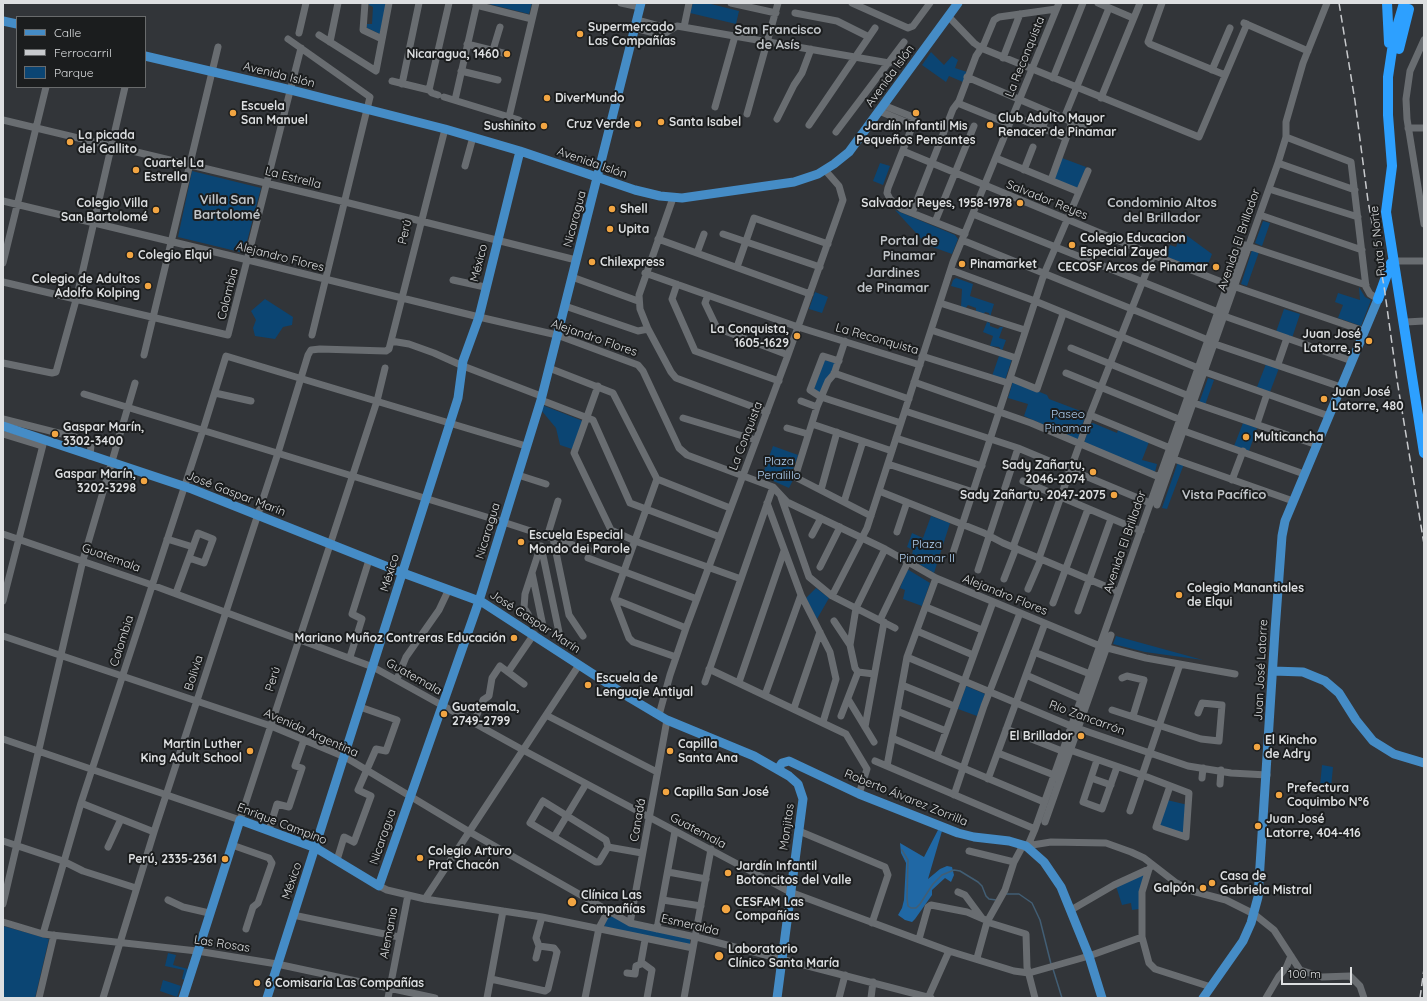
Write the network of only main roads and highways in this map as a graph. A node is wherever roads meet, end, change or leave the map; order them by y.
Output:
1 (958, 3) edge
2 (1387, 3) edge
3 (1404, 3) edge
4 (1411, 3) edge
5 (642, 4) edge
6 (3, 21) edge
7 (16, 24) edge
8 (146, 56) edge
9 (1388, 77) junction
10 (520, 151) junction
11 (598, 176) junction
12 (1394, 260) junction
13 (1396, 284) junction
14 (1384, 286) junction
15 (1378, 299) joint
16 (3, 426) edge
17 (1424, 433) edge
18 (1424, 453) edge
19 (403, 573) junction
20 (479, 601) junction
21 (1274, 655) junction
22 (1273, 671) junction
23 (1290, 671) junction
24 (1272, 687) junction
25 (754, 756) joint
26 (1424, 763) edge
27 (778, 769) junction
28 (240, 820) joint
29 (316, 848) junction
30 (379, 886) joint
31 (183, 998) edge
32 (267, 998) edge
33 (776, 998) edge
34 (1102, 998) edge
35 (1204, 998) edge

1 - 11 main road, Avenida Islón
2 - 9 highway
3 - 9 highway, Ruta 5 Norte
4 - 12 highway, Ruta 5 Norte
5 - 11 main road, Nicaragua
6 - 7 main road
8 - 10 main road, Avenida Islón
9 - 12 highway, Ruta 5 Norte
10 - 11 main road, Avenida Islón
10 - 19 main road, México
11 - 20 main road, Nicaragua
12 - 13 highway, Ruta 5 Norte
12 - 14 highway
12 - 17 highway, Ruta 5 Norte
13 - 14 highway
13 - 18 highway, Ruta 5 Norte
14 - 15 highway
15 - 21 main road, Juan José Latorre
16 - 19 main road, José Gaspar Marín
19 - 20 main road, José Gaspar Marín
19 - 29 main road, México
20 - 25 main road, José Gaspar Marín
20 - 30 main road, Nicaragua
21 - 22 main road, Juan José Latorre
21 - 23 main road
22 - 23 main road
22 - 24 main road, Juan José Latorre
23 - 24 main road
23 - 26 main road
24 - 35 main road, Juan José Latorre
25 - 27 main road, Monjitas
27 - 33 main road, Monjitas
27 - 34 main road, Roberto Álvarez Zorrilla
28 - 29 main road, Enrique Campino
28 - 31 main road, Perú
29 - 30 main road, Enrique Campino
29 - 32 main road, México

